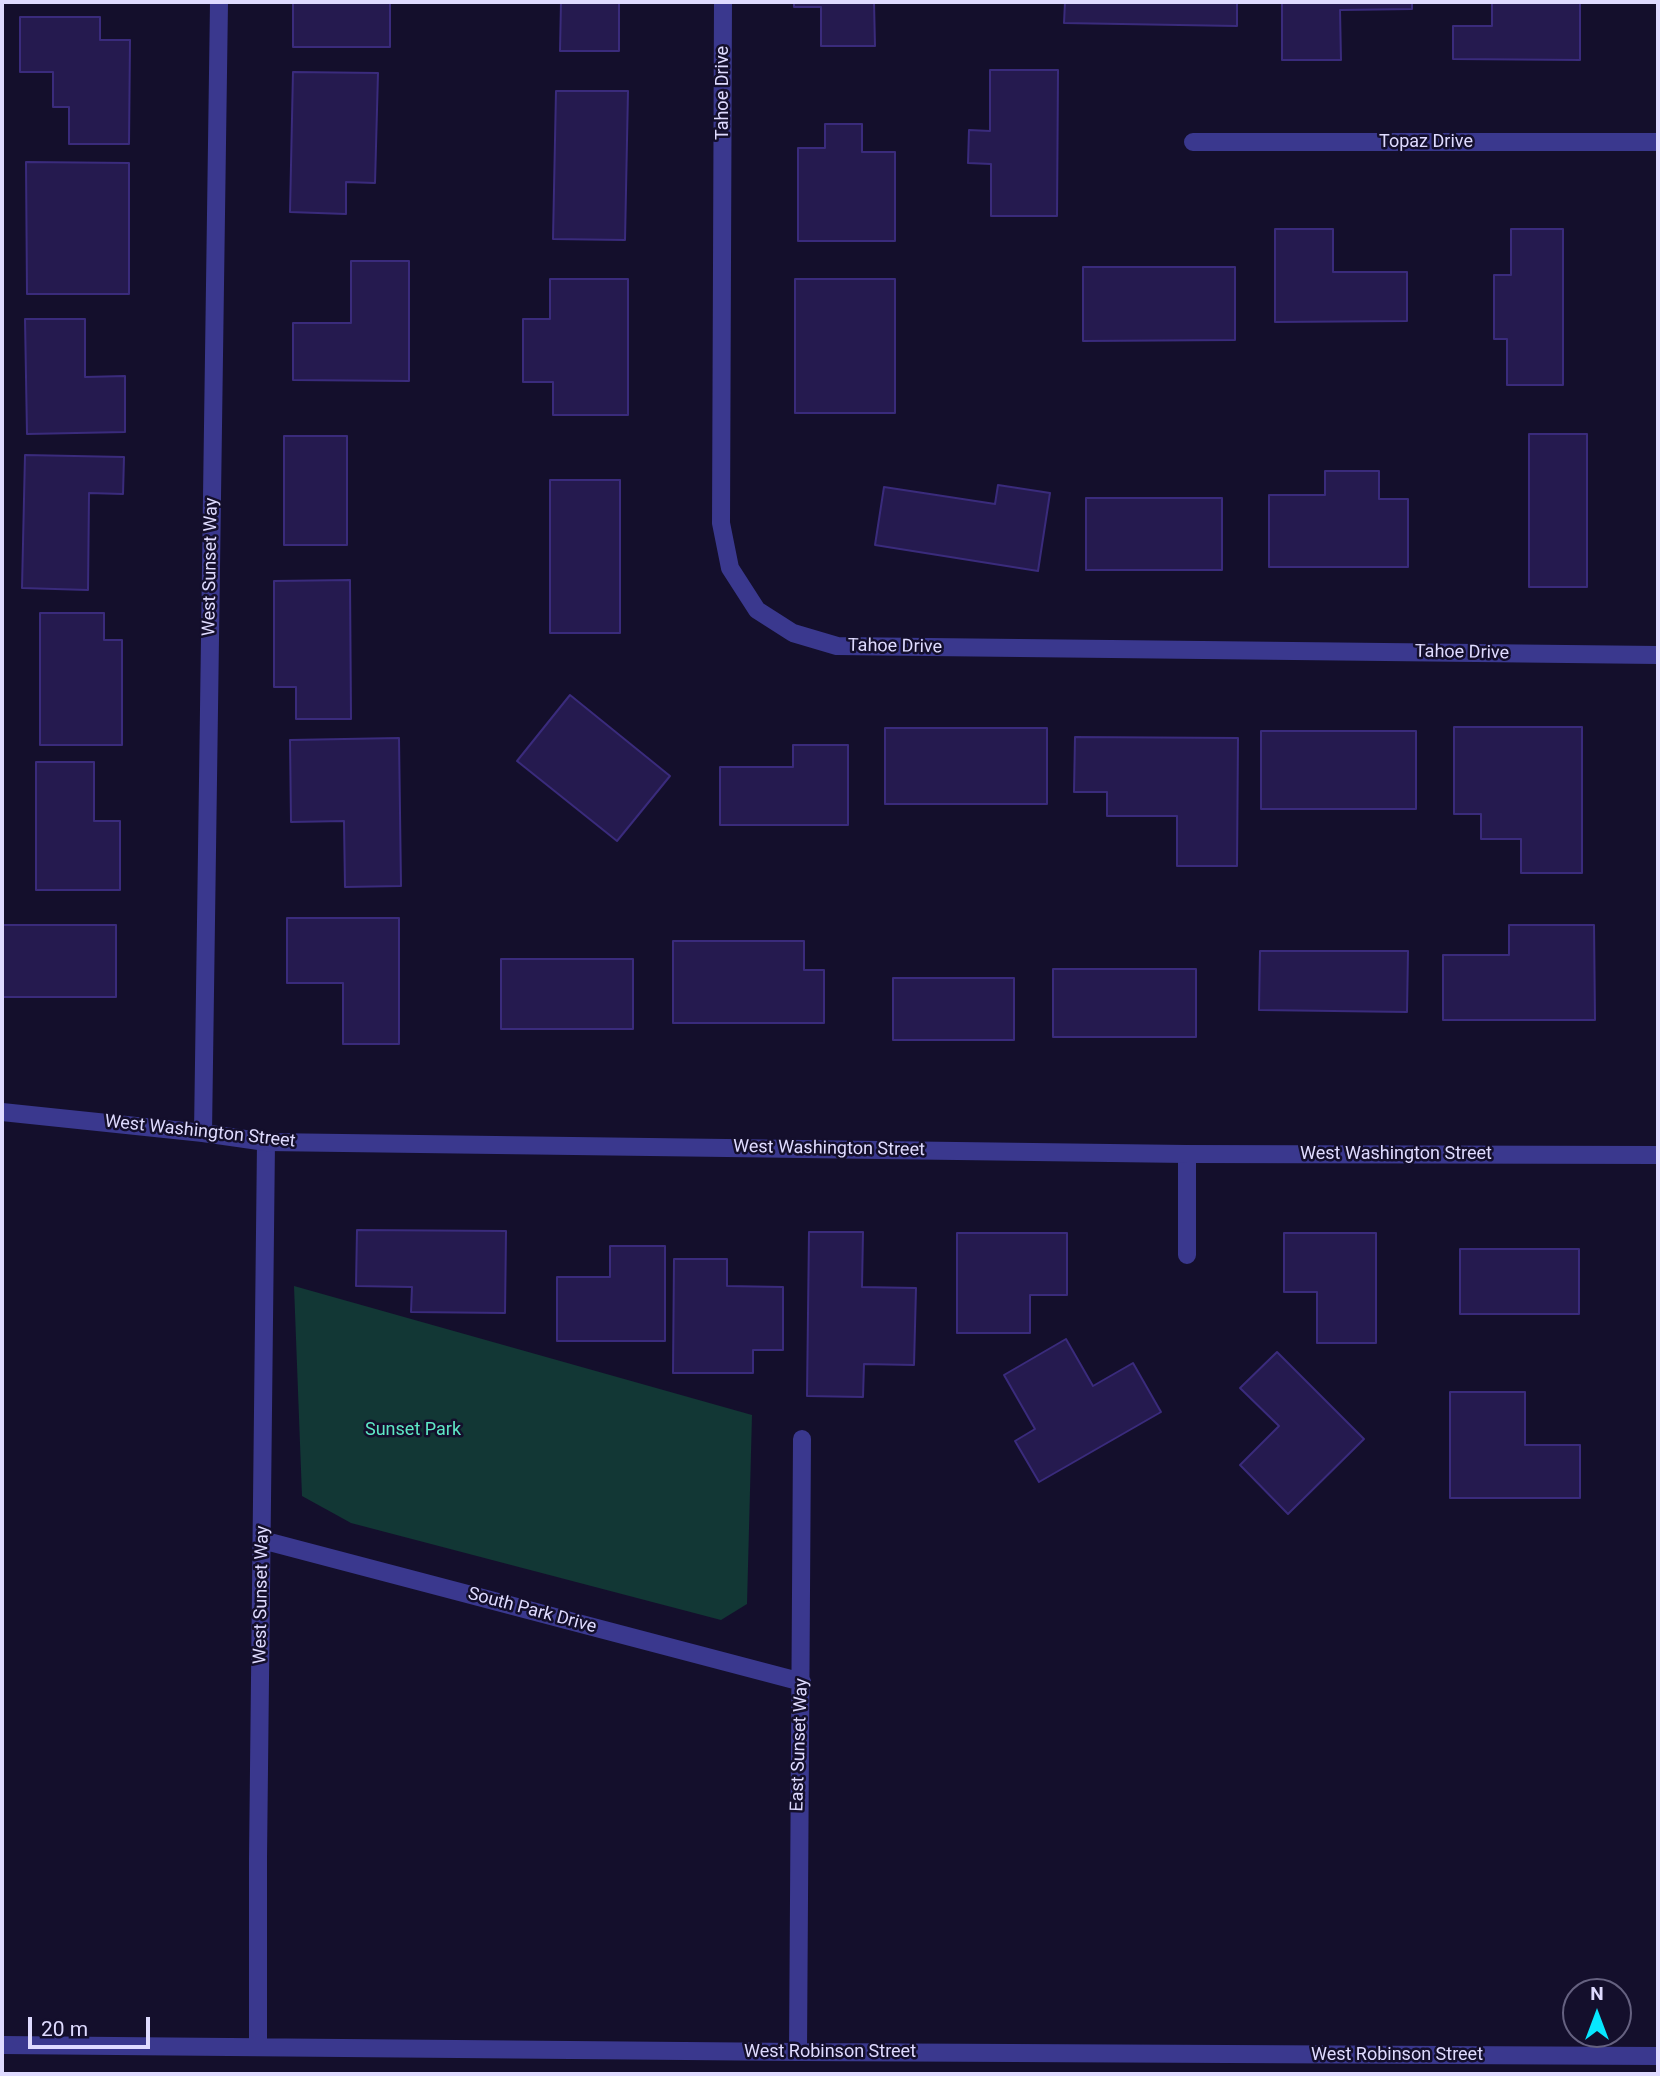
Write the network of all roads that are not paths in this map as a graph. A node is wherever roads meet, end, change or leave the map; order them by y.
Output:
1 (219, 2) edge
2 (723, 2) edge
3 (1193, 142) dead end
4 (1658, 142) edge
5 (1658, 655) edge
6 (2, 1112) edge
7 (203, 1133) junction
8 (266, 1142) junction
9 (1187, 1153) junction
10 (1658, 1155) edge
11 (1187, 1255) dead end
12 (802, 1438) dead end
13 (262, 1540) junction
14 (802, 1682) junction
15 (2, 2045) edge
16 (258, 2047) junction
17 (798, 2052) junction
18 (1658, 2056) edge

1 - 7 street, West Sunset Way
2 - 5 street, Tahoe Drive
3 - 4 street, Topaz Drive
6 - 7 street, West Washington Street
7 - 8 street, West Washington Street
8 - 9 street, West Washington Street
8 - 13 street, West Sunset Way
9 - 10 street, West Washington Street
9 - 11 street
12 - 14 street, East Sunset Way
13 - 14 street, South Park Drive
13 - 16 street, West Sunset Way
14 - 17 street, East Sunset Way
15 - 16 street, West Robinson Street
16 - 17 street, West Robinson Street
17 - 18 street, West Robinson Street

